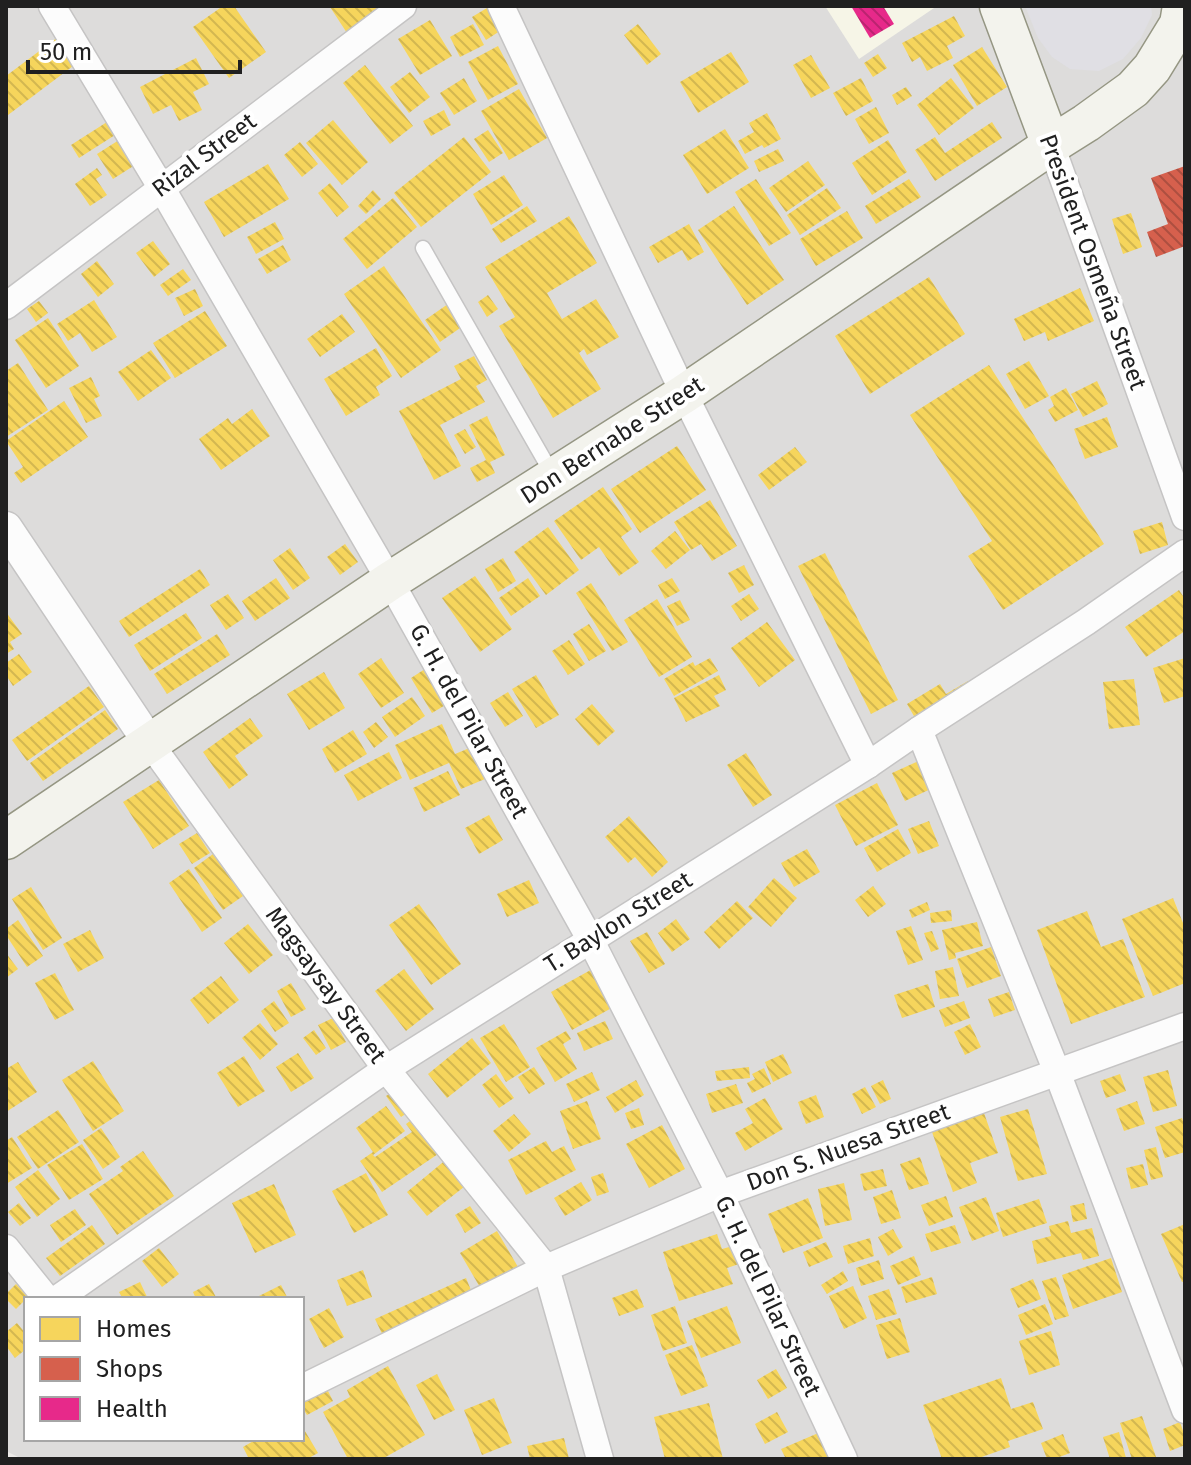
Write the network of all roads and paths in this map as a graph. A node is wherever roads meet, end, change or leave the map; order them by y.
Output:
1 (52, 6) edge
2 (403, 6) edge
3 (501, 6) edge
4 (999, 6) edge
5 (1182, 6) edge
6 (1051, 145) junction
7 (161, 187) junction
8 (423, 248) dead end
9 (6, 306) edge
10 (684, 394) junction
11 (555, 478) junction
12 (1185, 517) edge
13 (6, 528) edge
14 (1185, 553) edge
15 (390, 581) junction
16 (919, 730) junction
17 (149, 742) junction
18 (868, 765) junction
19 (6, 840) edge
20 (590, 939) junction
21 (1185, 1026) edge
22 (386, 1069) junction
23 (1057, 1072) junction
24 (720, 1194) junction
25 (6, 1248) edge
26 (546, 1268) junction
27 (45, 1297) edge
28 (60, 1297) edge
29 (304, 1387) edge
30 (1185, 1410) edge
31 (600, 1459) edge
32 (844, 1459) edge

1 - 7 street, G. H. del Pilar Street
2 - 7 street, Rizal Street
3 - 10 street
4 - 6 main road, President Osmeña Street
5 - 6 main road, Don Bernabe Street
6 - 10 main road, Don Bernabe Street
6 - 12 street, President Osmeña Street
7 - 9 street, Rizal Street
7 - 15 street, G. H. del Pilar Street
8 - 11 lane
10 - 11 main road, Don Bernabe Street
10 - 18 street
11 - 15 main road, Don Bernabe Street
13 - 17 street, Magsaysay Street
14 - 16 street, T. Baylon Street
15 - 17 main road, Don Bernabe Street
15 - 20 street, G. H. del Pilar Street
16 - 18 street, T. Baylon Street
16 - 23 street
17 - 19 main road, Don Bernabe Street
17 - 22 street, Magsaysay Street
18 - 20 street, T. Baylon Street
20 - 22 street, T. Baylon Street
20 - 24 street, G. H. del Pilar Street
21 - 23 street, Don S. Nuesa Street
22 - 26 street, Magsaysay Street
22 - 28 street, T. Baylon Street
23 - 24 street, Don S. Nuesa Street
23 - 30 street
24 - 26 street, Don S. Nuesa Street
24 - 32 street, G. H. del Pilar Street
25 - 27 street
26 - 29 street, Don S. Nuesa Street
26 - 31 street, Magsaysay Street

